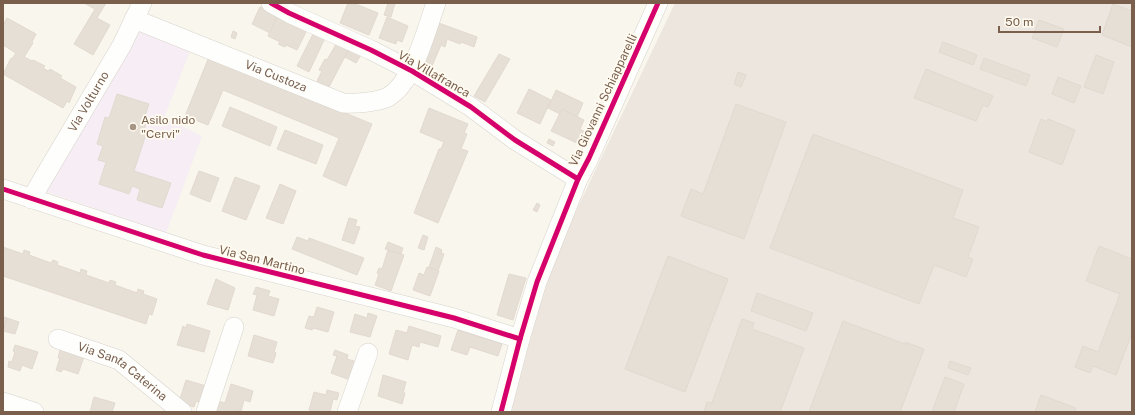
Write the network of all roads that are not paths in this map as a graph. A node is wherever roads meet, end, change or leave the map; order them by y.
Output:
1 (271, 3) edge
2 (436, 3) edge
3 (658, 3) edge
4 (138, 11) edge
5 (412, 71) junction
6 (578, 179) junction
7 (3, 189) edge
8 (31, 199) junction
9 (234, 327) dead end
10 (58, 339) dead end
11 (520, 339) junction
12 (368, 353) dead end
13 (3, 402) edge
14 (30, 411) edge
15 (182, 412) edge
16 (206, 412) edge
17 (347, 412) edge
18 (501, 412) edge

1 - 5 street, Via Villafranca
2 - 5 street
3 - 6 street, Via Giovanni Schiapparelli
4 - 5 street, Via Custoza
4 - 8 street, Via Volturno
5 - 6 street, Via Villafranca
6 - 11 street, Via Giovanni Schiapparelli
7 - 8 street, Via San Martino
8 - 11 street, Via San Martino
9 - 16 street
10 - 15 street, Via Santa Caterina
11 - 18 street, Via Giovanni Schiapparelli
12 - 17 street
13 - 14 street

